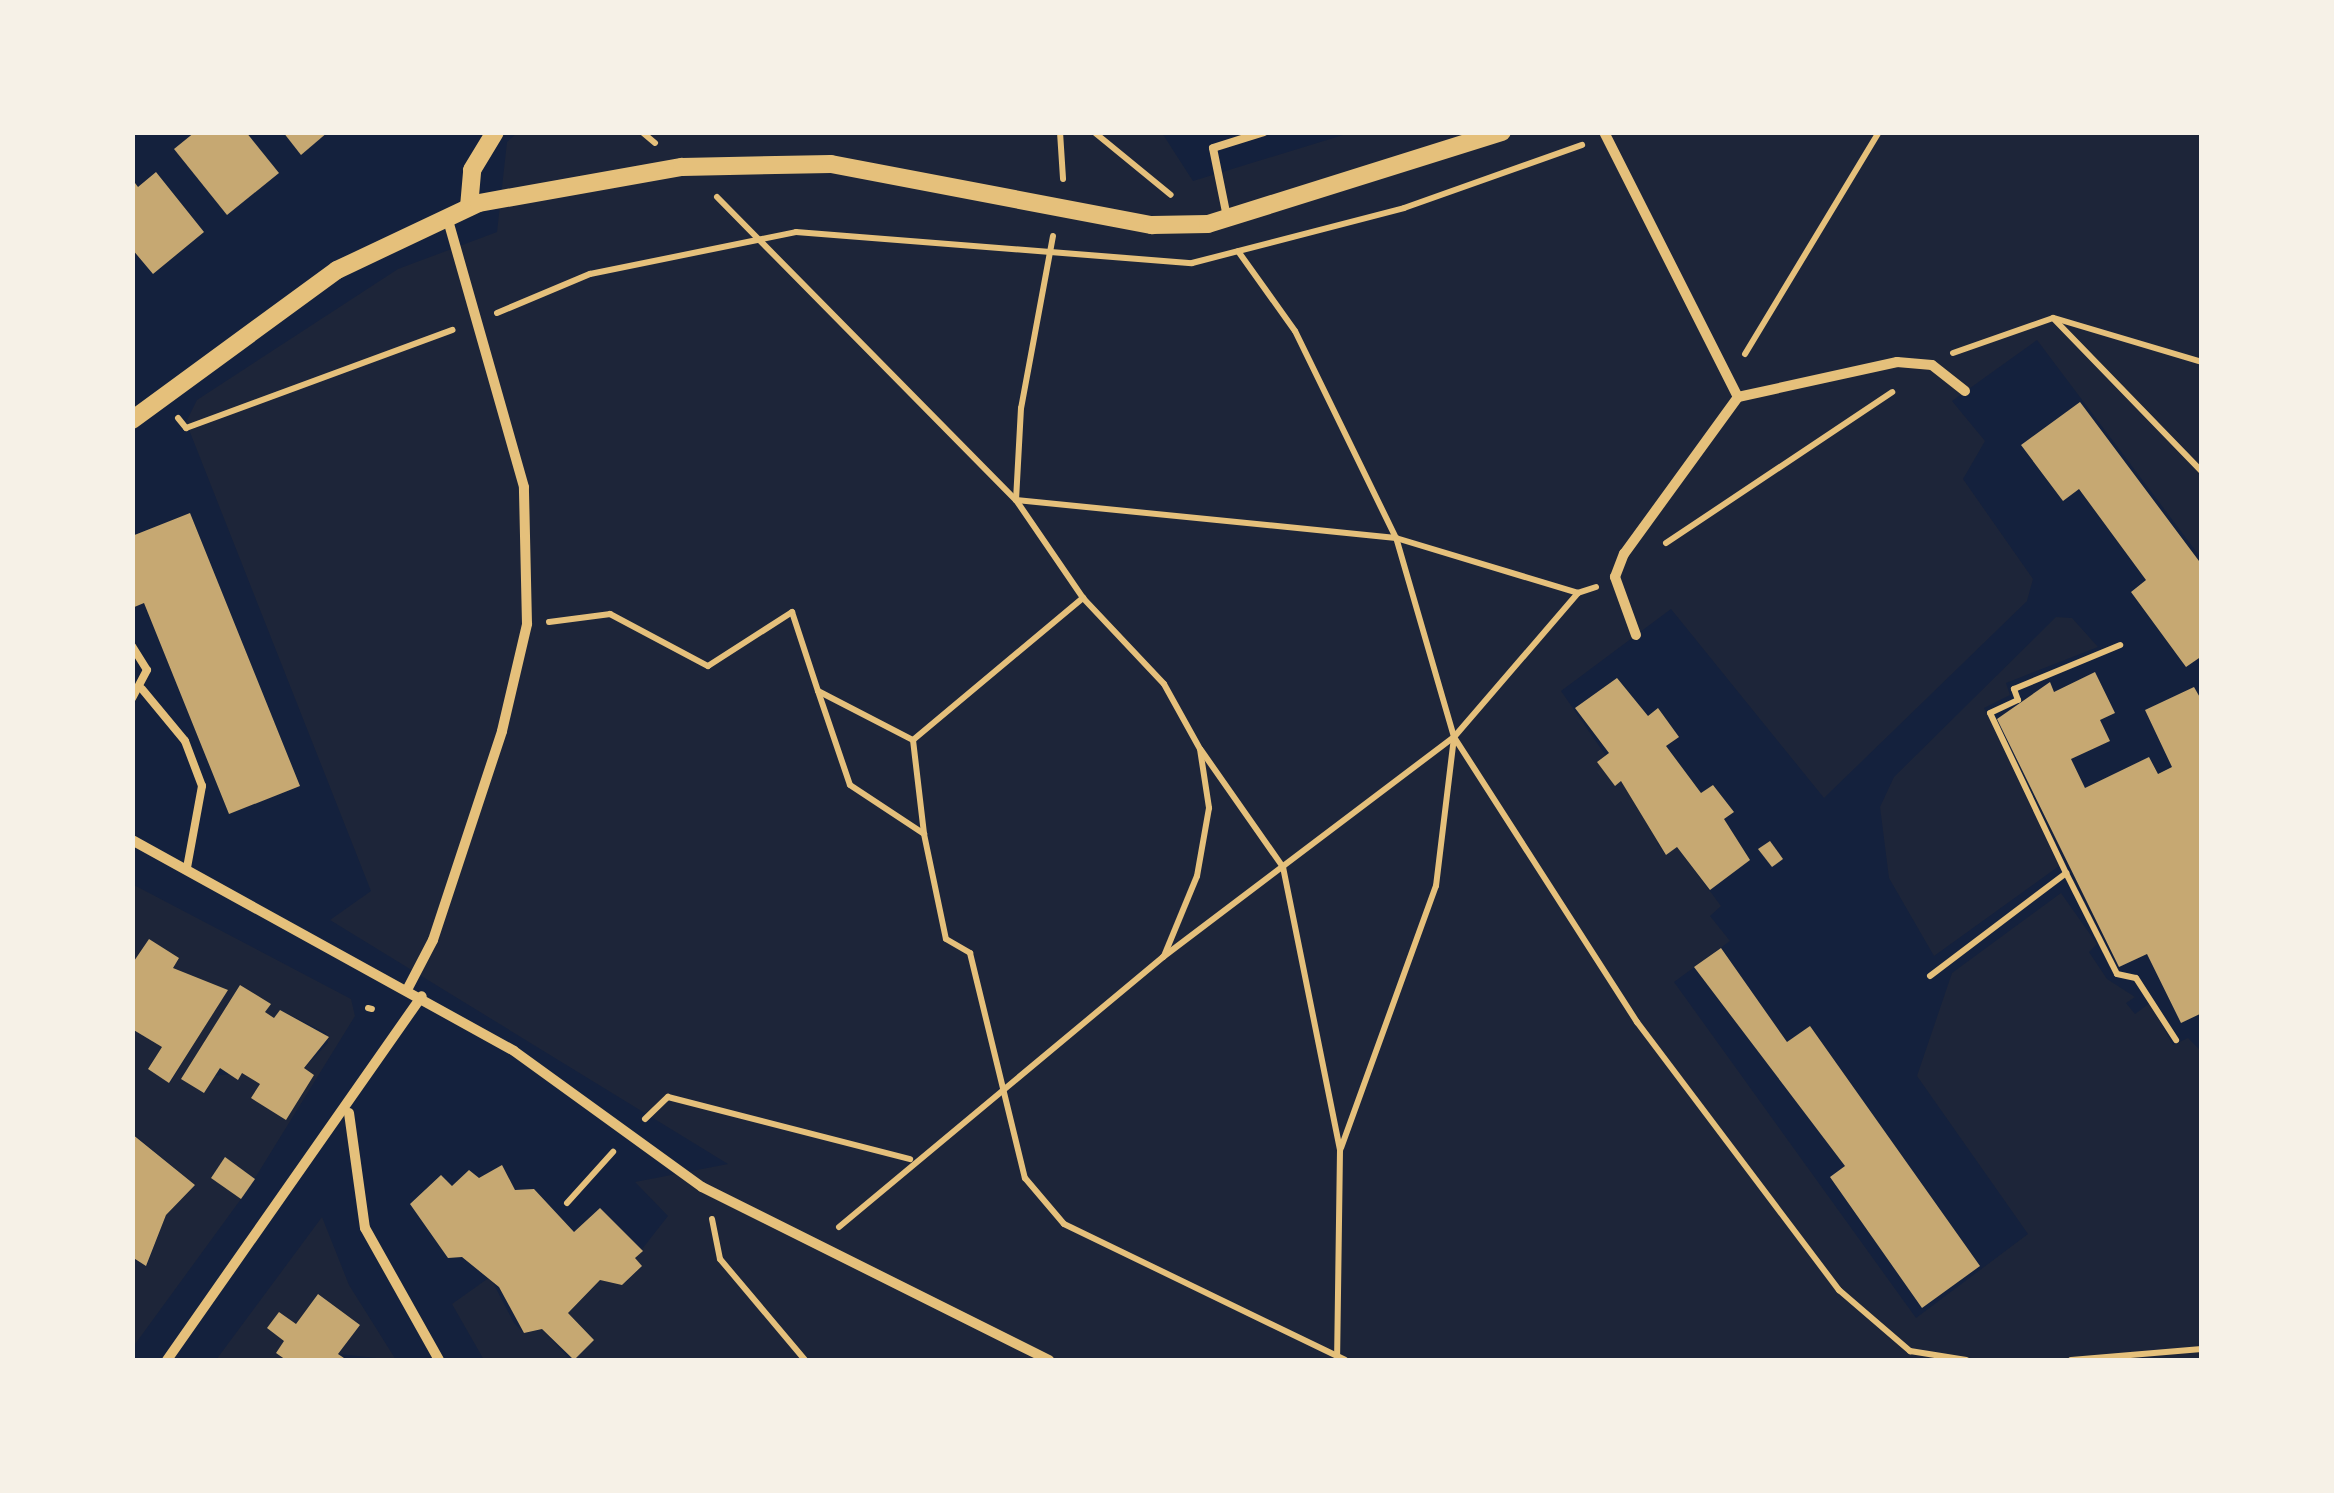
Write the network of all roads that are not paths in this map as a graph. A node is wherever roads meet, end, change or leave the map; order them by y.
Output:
1 (494, 132) edge
2 (1264, 132) edge
3 (1502, 132) edge
4 (1605, 134) edge
5 (469, 207) junction
6 (447, 216) junction
7 (1228, 221) junction
8 (1965, 391) dead end
9 (1738, 397) junction
10 (132, 420) edge
11 (1636, 635) dead end
12 (132, 646) edge
13 (142, 689) junction
14 (132, 698) edge
15 (132, 840) edge
16 (187, 868) junction
17 (408, 988) junction
18 (422, 996) junction
19 (348, 1112) junction
20 (167, 1360) edge
21 (440, 1360) edge
22 (1049, 1360) edge

1 - 5 street
2 - 7 lane
3 - 7 street
4 - 9 street
5 - 6 street
5 - 7 street
6 - 10 street
6 - 17 street
8 - 9 street
9 - 11 street
12 - 13 lane
13 - 14 lane
13 - 16 lane
15 - 16 street
16 - 17 street
17 - 18 street
18 - 19 street
18 - 22 street
19 - 20 street
19 - 21 street

